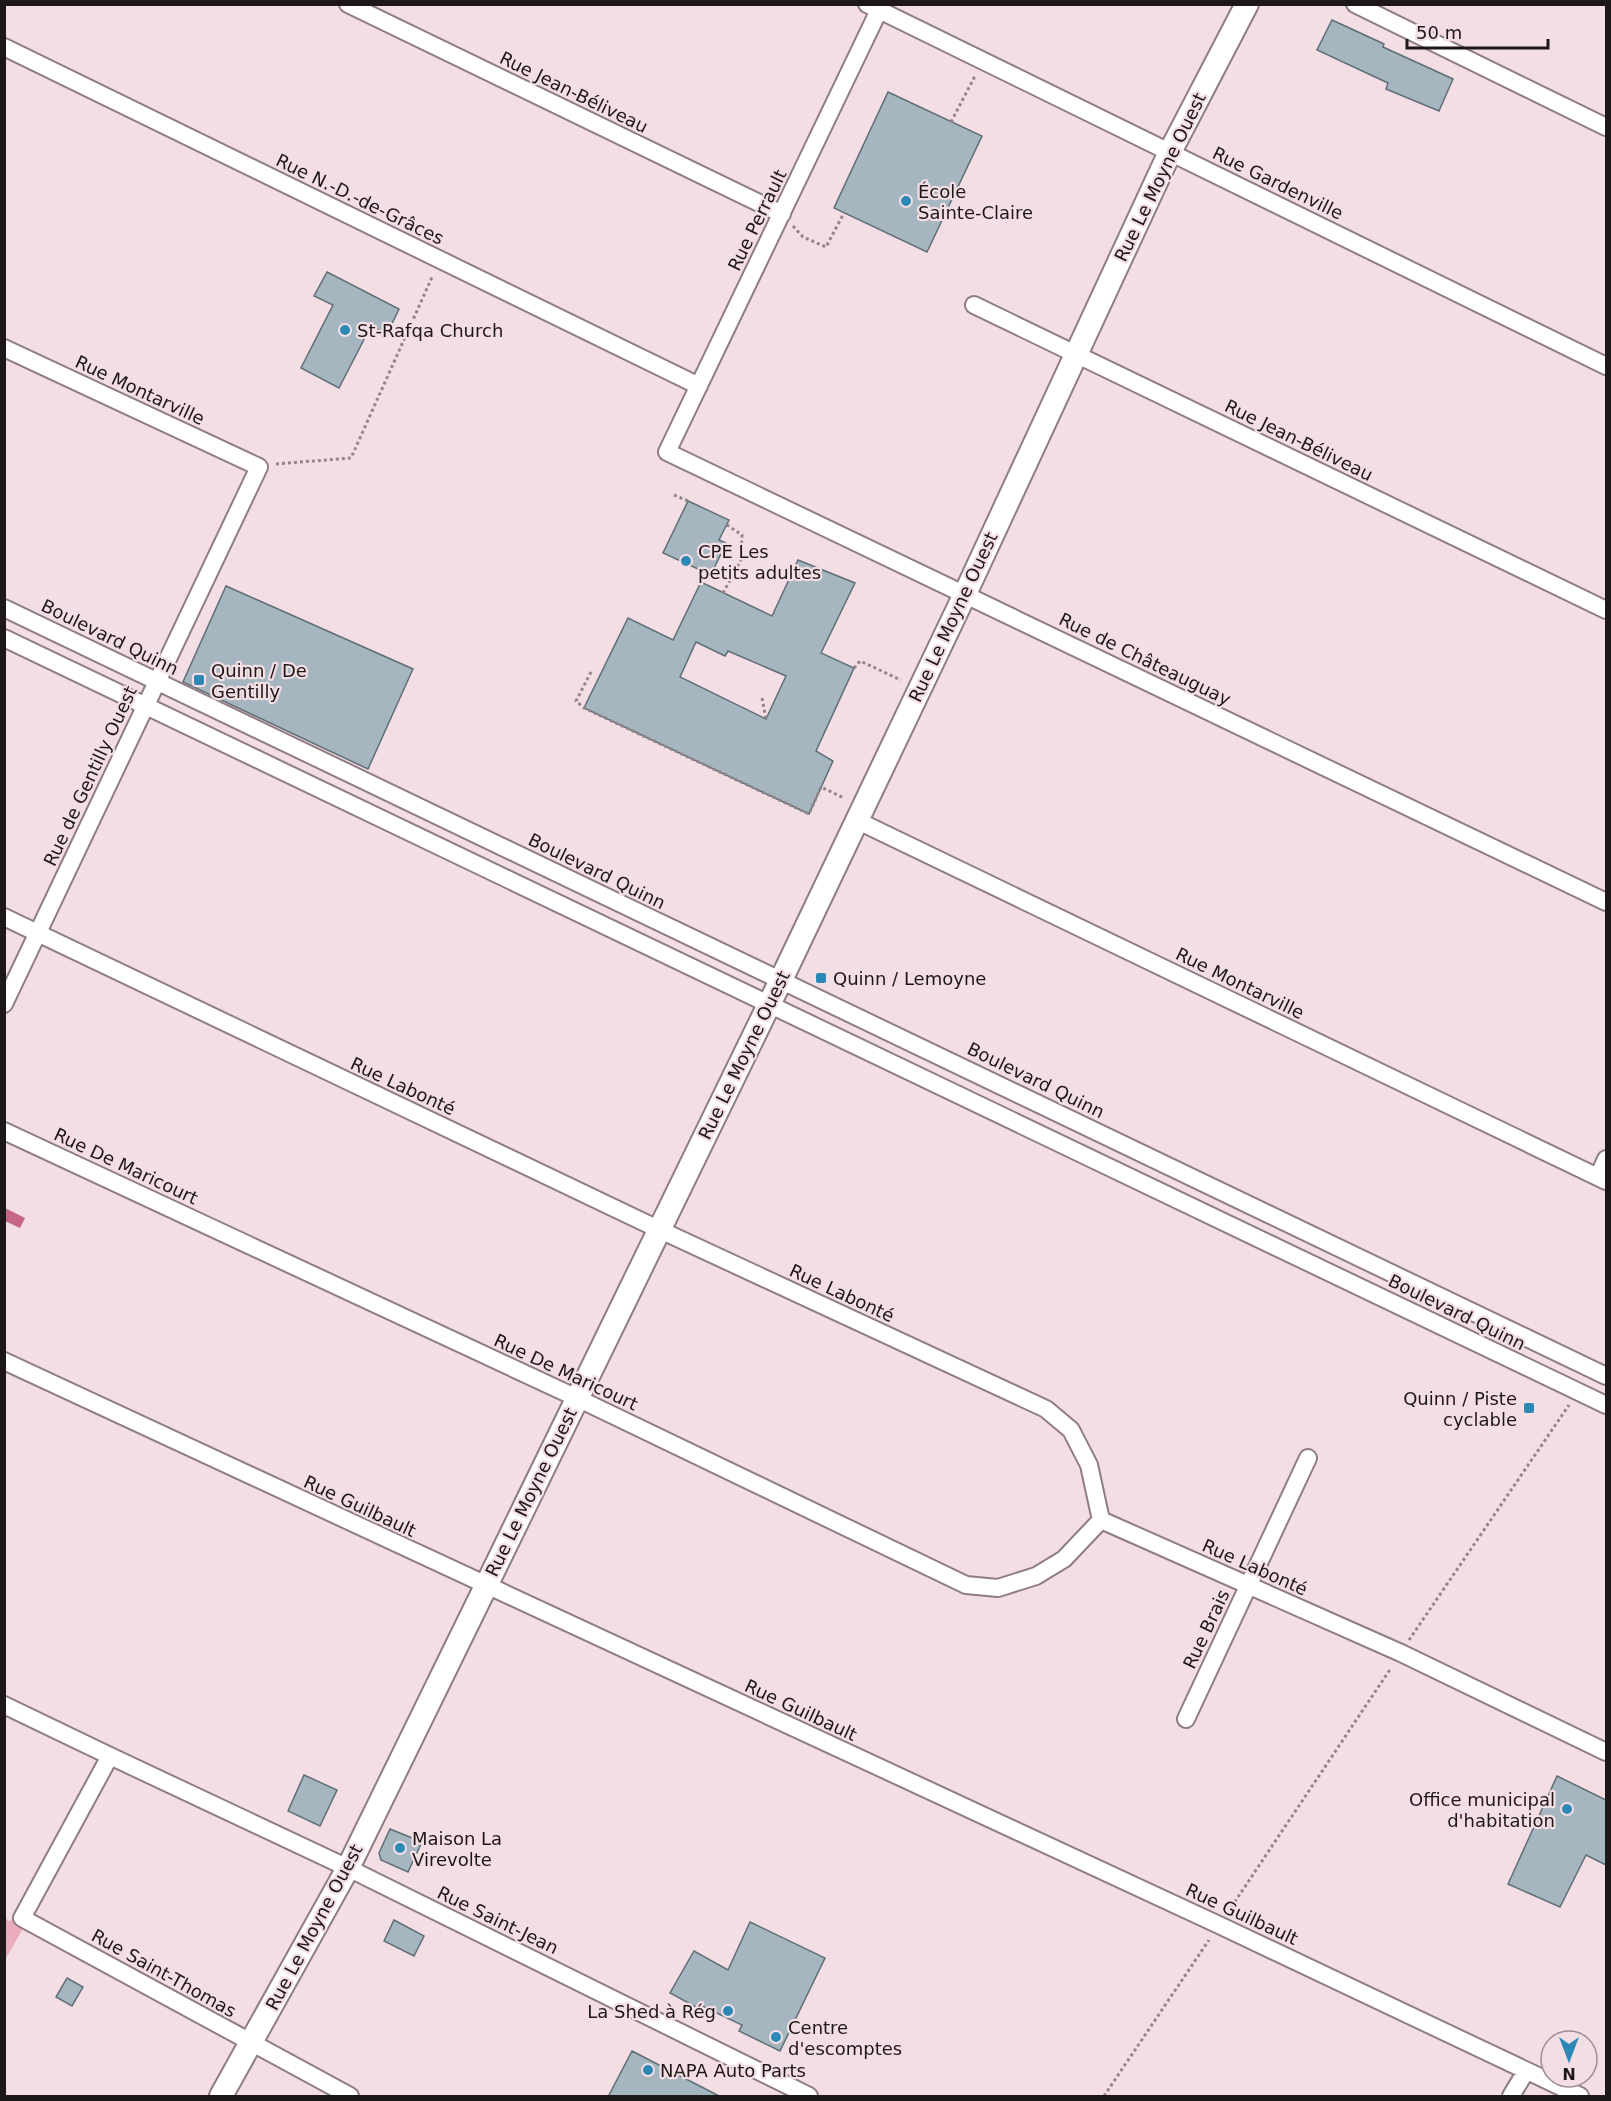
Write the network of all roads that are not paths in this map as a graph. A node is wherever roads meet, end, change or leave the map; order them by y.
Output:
1 (348, 4) edge
2 (1247, 4) edge
3 (1355, 4) edge
4 (876, 6) edge
5 (4, 47) edge
6 (1606, 127) edge
7 (1170, 152) junction
8 (782, 214) junction
9 (974, 305) dead end
10 (4, 348) edge
11 (1077, 354) junction
12 (1606, 366) edge
13 (699, 386) junction
14 (667, 452) joint
15 (259, 467) joint
16 (965, 594) junction
17 (4, 608) edge
18 (1606, 610) edge
19 (4, 638) edge
20 (157, 681) junction
21 (145, 705) junction
22 (859, 813) junction
23 (1606, 902) edge
24 (4, 917) edge
25 (37, 933) junction
26 (781, 980) junction
27 (4, 1004) edge
28 (768, 1004) junction
29 (4, 1131) edge
30 (1606, 1159) edge
31 (1173, 1168) junction
32 (1602, 1179) edge
33 (1161, 1192) junction
34 (658, 1229) junction
35 (4, 1361) edge
36 (1606, 1376) edge
37 (577, 1398) junction
38 (1606, 1405) edge
39 (1308, 1458) dead end
40 (1101, 1520) junction
41 (1248, 1585) junction
42 (486, 1586) junction
43 (4, 1705) edge
44 (1186, 1719) dead end
45 (1606, 1752) edge
46 (110, 1756) junction
47 (348, 1868) junction
48 (252, 2043) junction
49 (1526, 2071) junction
50 (221, 2097) edge
51 (350, 2097) edge
52 (809, 2097) edge
53 (1511, 2097) edge
54 (1580, 2097) edge

1 - 8 street, Rue Jean-Béliveau
2 - 7 street, Rue Le Moyne Ouest
3 - 6 street
4 - 7 street, Rue Gardenville
4 - 8 street, Rue Perrault
5 - 13 street, Rue N.-D.-de-Grâces
7 - 11 street, Rue Le Moyne Ouest
7 - 12 street, Rue Gardenville
8 - 13 street, Rue Perrault
9 - 11 street, Rue Jean-Béliveau
10 - 15 street, Rue Montarville
11 - 16 street, Rue Le Moyne Ouest
11 - 18 street, Rue Jean-Béliveau
13 - 14 street, Rue Perrault
14 - 16 street, Rue de Châteauguay
15 - 20 street, Rue de Gentilly Ouest
16 - 22 street, Rue Le Moyne Ouest
16 - 23 street, Rue de Châteauguay
17 - 20 street, Boulevard Quinn
19 - 21 street, Boulevard Quinn
20 - 21 street, Rue de Gentilly Ouest
20 - 26 street, Boulevard Quinn
21 - 25 street, Rue de Gentilly Ouest
21 - 28 street, Boulevard Quinn
22 - 26 street, Rue Le Moyne Ouest
22 - 32 street, Rue Montarville
24 - 25 street, Rue Labonté
25 - 27 street, Rue de Gentilly Ouest
25 - 34 street, Rue Labonté
26 - 28 street, Rue Le Moyne Ouest
26 - 31 street, Boulevard Quinn
28 - 33 street, Boulevard Quinn
28 - 34 street, Rue Le Moyne Ouest
29 - 37 street, Rue De Maricourt
30 - 32 street
31 - 33 street
31 - 36 street, Boulevard Quinn
33 - 38 street, Boulevard Quinn
34 - 37 street, Rue Le Moyne Ouest
34 - 40 street, Rue Labonté
35 - 42 street, Rue Guilbault
37 - 40 street, Rue De Maricourt
37 - 42 street, Rue Le Moyne Ouest
39 - 41 street, Rue Brais
40 - 41 street, Rue Labonté
41 - 44 street, Rue Brais
41 - 45 street, Rue Labonté
42 - 47 street, Rue Le Moyne Ouest
42 - 49 street, Rue Guilbault
43 - 46 street, Rue Saint-Jean
46 - 47 street, Rue Saint-Jean
46 - 48 street, Rue Saint-Thomas
47 - 48 street, Rue Le Moyne Ouest
47 - 52 street, Rue Saint-Jean
48 - 50 street, Rue Le Moyne Ouest
48 - 51 street, Rue Saint-Thomas
49 - 53 street
49 - 54 street, Rue Guilbault

